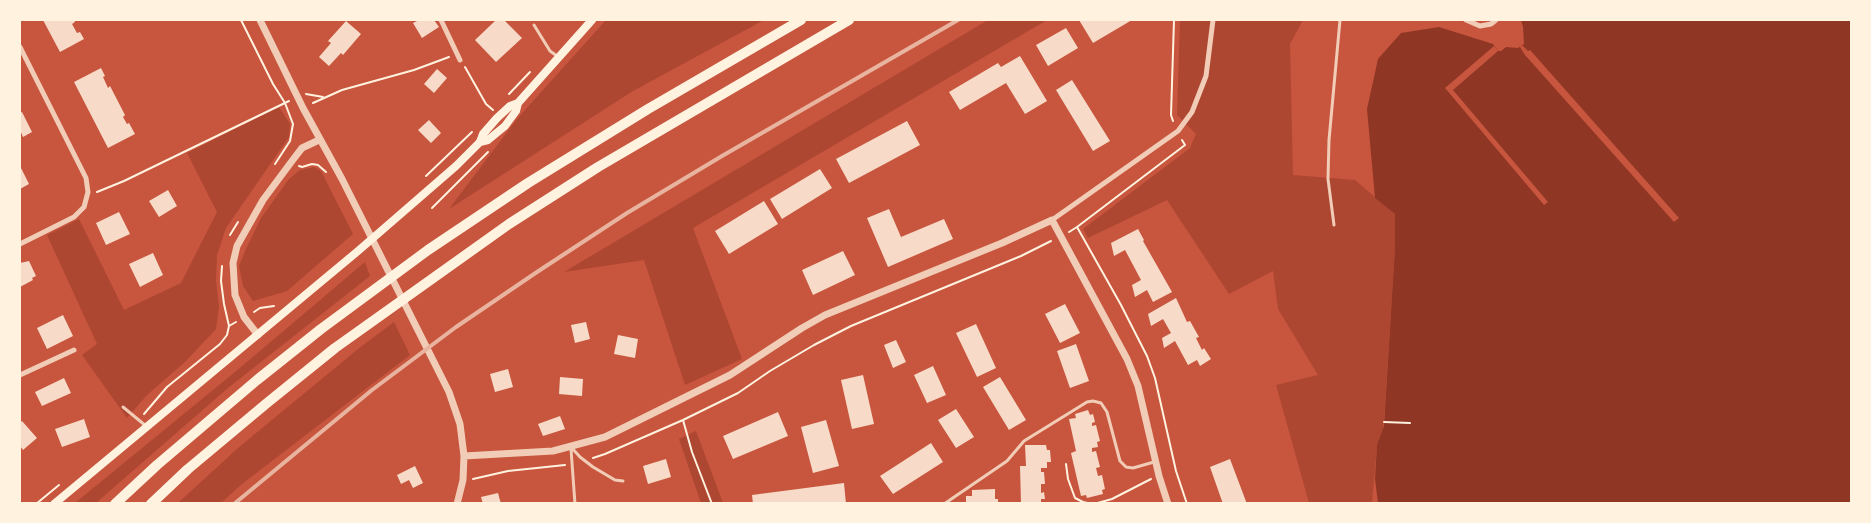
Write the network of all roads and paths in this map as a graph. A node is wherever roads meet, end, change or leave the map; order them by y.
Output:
1 (241, 20) edge
2 (260, 20) edge
3 (441, 20) edge
4 (592, 20) edge
5 (801, 20) edge
6 (849, 20) edge
7 (1174, 20) edge
8 (1213, 20) edge
9 (1340, 20) edge
10 (1466, 20) edge
11 (1496, 20) edge
12 (534, 25) dead end
13 (20, 47) edge
14 (457, 53) junction
15 (558, 57) junction
16 (460, 60) joint
17 (285, 103) junction
18 (303, 108) junction
19 (494, 111) dead end
20 (1178, 131) junction
21 (319, 140) junction
22 (292, 161) junction
23 (330, 181) dead end
24 (88, 192) junction
25 (1052, 220) junction
26 (1334, 225) dead end
27 (1061, 236) junction
28 (20, 244) edge
29 (279, 304) dead end
30 (244, 317) junction
31 (258, 335) junction
32 (74, 350) dead end
33 (20, 375) edge
34 (123, 407) dead end
35 (138, 419) junction
36 (683, 420) junction
37 (1384, 422) dead end
38 (1410, 423) dead end
39 (147, 427) junction
40 (571, 447) junction
41 (464, 456) junction
42 (585, 460) junction
43 (1156, 462) junction
44 (573, 464) junction
45 (1066, 464) dead end
46 (1176, 471) dead end
47 (1159, 476) junction
48 (463, 480) junction
49 (623, 481) dead end
50 (62, 482) dead end
51 (36, 504) edge
52 (54, 504) edge
53 (115, 504) edge
54 (151, 504) edge
55 (457, 504) edge
56 (575, 504) edge
57 (712, 504) edge
58 (944, 504) edge
59 (1093, 504) edge
60 (1168, 504) edge

1 - 17 path
2 - 18 street
3 - 14 street
4 - 15 main road
5 - 53 highway
6 - 54 highway
7 - 20 path
8 - 20 street
9 - 26 lane
10 - 11 street
12 - 15 lane
13 - 24 street
14 - 16 street
14 - 18 path
15 - 31 main road
16 - 19 path
17 - 22 path
17 - 24 path
18 - 21 street
20 - 25 street
20 - 27 path
21 - 22 street
21 - 41 street
22 - 23 path
22 - 30 street
24 - 28 street
25 - 27 street
25 - 40 street
27 - 36 path
27 - 43 street
29 - 30 path
30 - 31 street
30 - 35 path
31 - 39 main road
32 - 33 street
34 - 35 lane
35 - 39 lane
36 - 42 path
36 - 57 path
37 - 38 path
39 - 52 main road
40 - 41 street
40 - 42 lane
40 - 44 lane
41 - 48 street
42 - 49 lane
43 - 47 street
43 - 58 lane
44 - 48 path
44 - 56 lane
45 - 59 path
46 - 47 path
47 - 59 path
47 - 60 street
48 - 55 street
50 - 51 path

